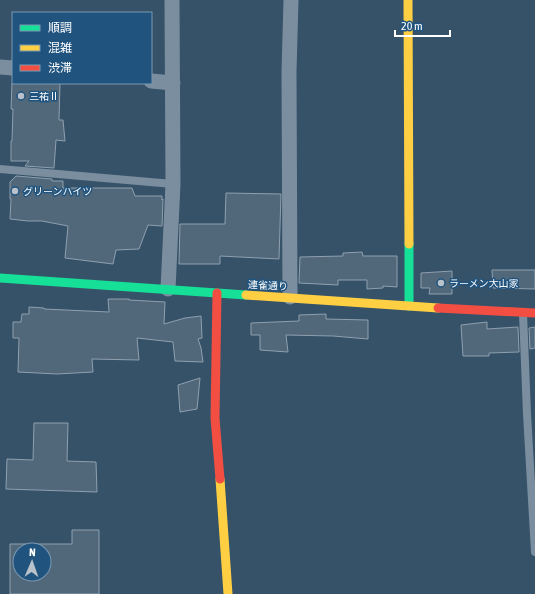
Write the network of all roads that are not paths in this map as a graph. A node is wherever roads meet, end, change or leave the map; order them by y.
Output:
1 (172, 0) edge
2 (291, 0) edge
3 (408, 0) edge
4 (0, 67) edge
5 (12, 68) edge
6 (152, 81) edge
7 (173, 83) junction
8 (0, 169) edge
9 (173, 184) junction
10 (0, 278) edge
11 (168, 289) junction
12 (217, 293) junction
13 (290, 298) junction
14 (410, 306) junction
15 (523, 312) junction
16 (535, 313) edge
17 (535, 552) edge
18 (228, 594) edge

1 - 7 street
2 - 13 street
3 - 14 street
4 - 5 street
6 - 7 street
7 - 9 street
8 - 9 lane
9 - 11 street
10 - 11 street, 連雀通り
11 - 12 street, 連雀通り
12 - 13 street, 連雀通り
12 - 18 street
13 - 14 street, 連雀通り
14 - 15 street, 連雀通り
15 - 16 street, 連雀通り
15 - 17 lane

